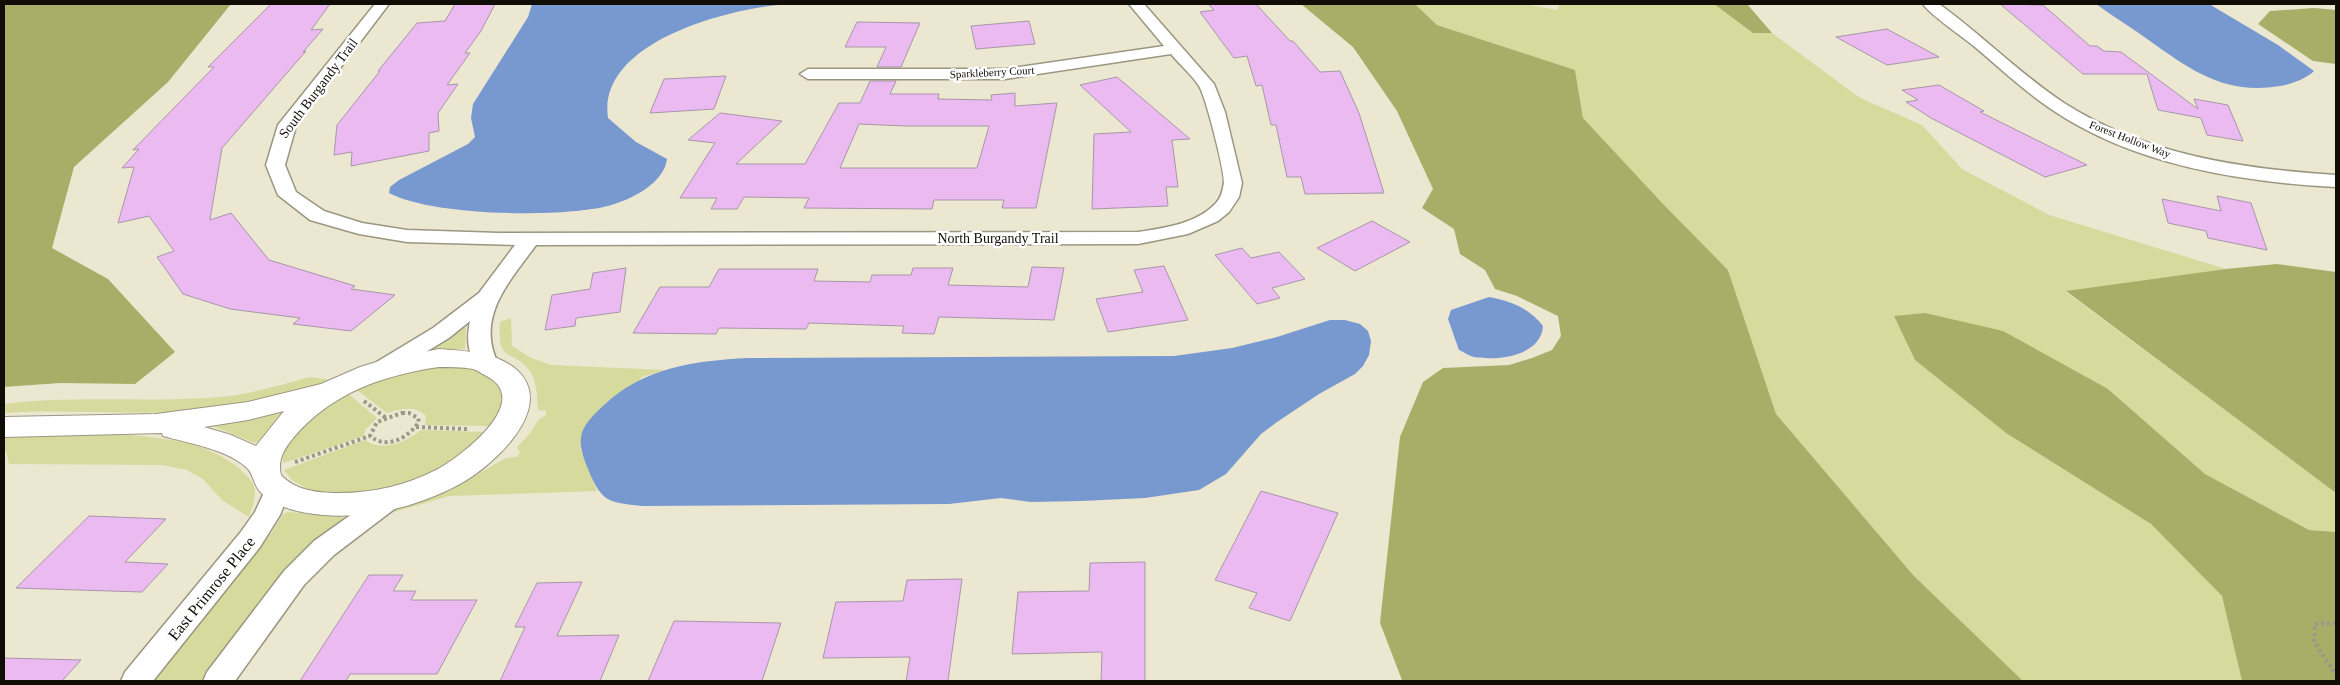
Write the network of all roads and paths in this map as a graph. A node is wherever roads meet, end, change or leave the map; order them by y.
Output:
1 (382, 4) edge
2 (1136, 4) edge
3 (1930, 4) edge
4 (1175, 49) junction
5 (808, 74) dead end
6 (2336, 181) edge
7 (530, 239) junction
8 (487, 298) junction
9 (487, 365) junction
10 (382, 368) junction
11 (332, 389) junction
12 (156, 424) junction
13 (4, 427) edge
14 (370, 436) junction
15 (269, 476) junction
16 (392, 498) junction
17 (2336, 622) edge
18 (2336, 674) edge
19 (136, 681) edge
20 (218, 681) edge

1 - 7 street, South Burgandy Trail
2 - 4 street, North Burgandy Trail
3 - 6 street, Forest Hollow Way
4 - 5 street, Sparkleberry Court
4 - 7 street, North Burgandy Trail
7 - 8 street
8 - 9 street
8 - 10 street
9 - 10 street
9 - 16 street
10 - 11 street
11 - 12 street
11 - 15 street
12 - 13 street
12 - 15 street
14 - 14 path
14 - 15 path
15 - 16 street
15 - 19 street, East Primrose Place
16 - 20 street
17 - 18 path

